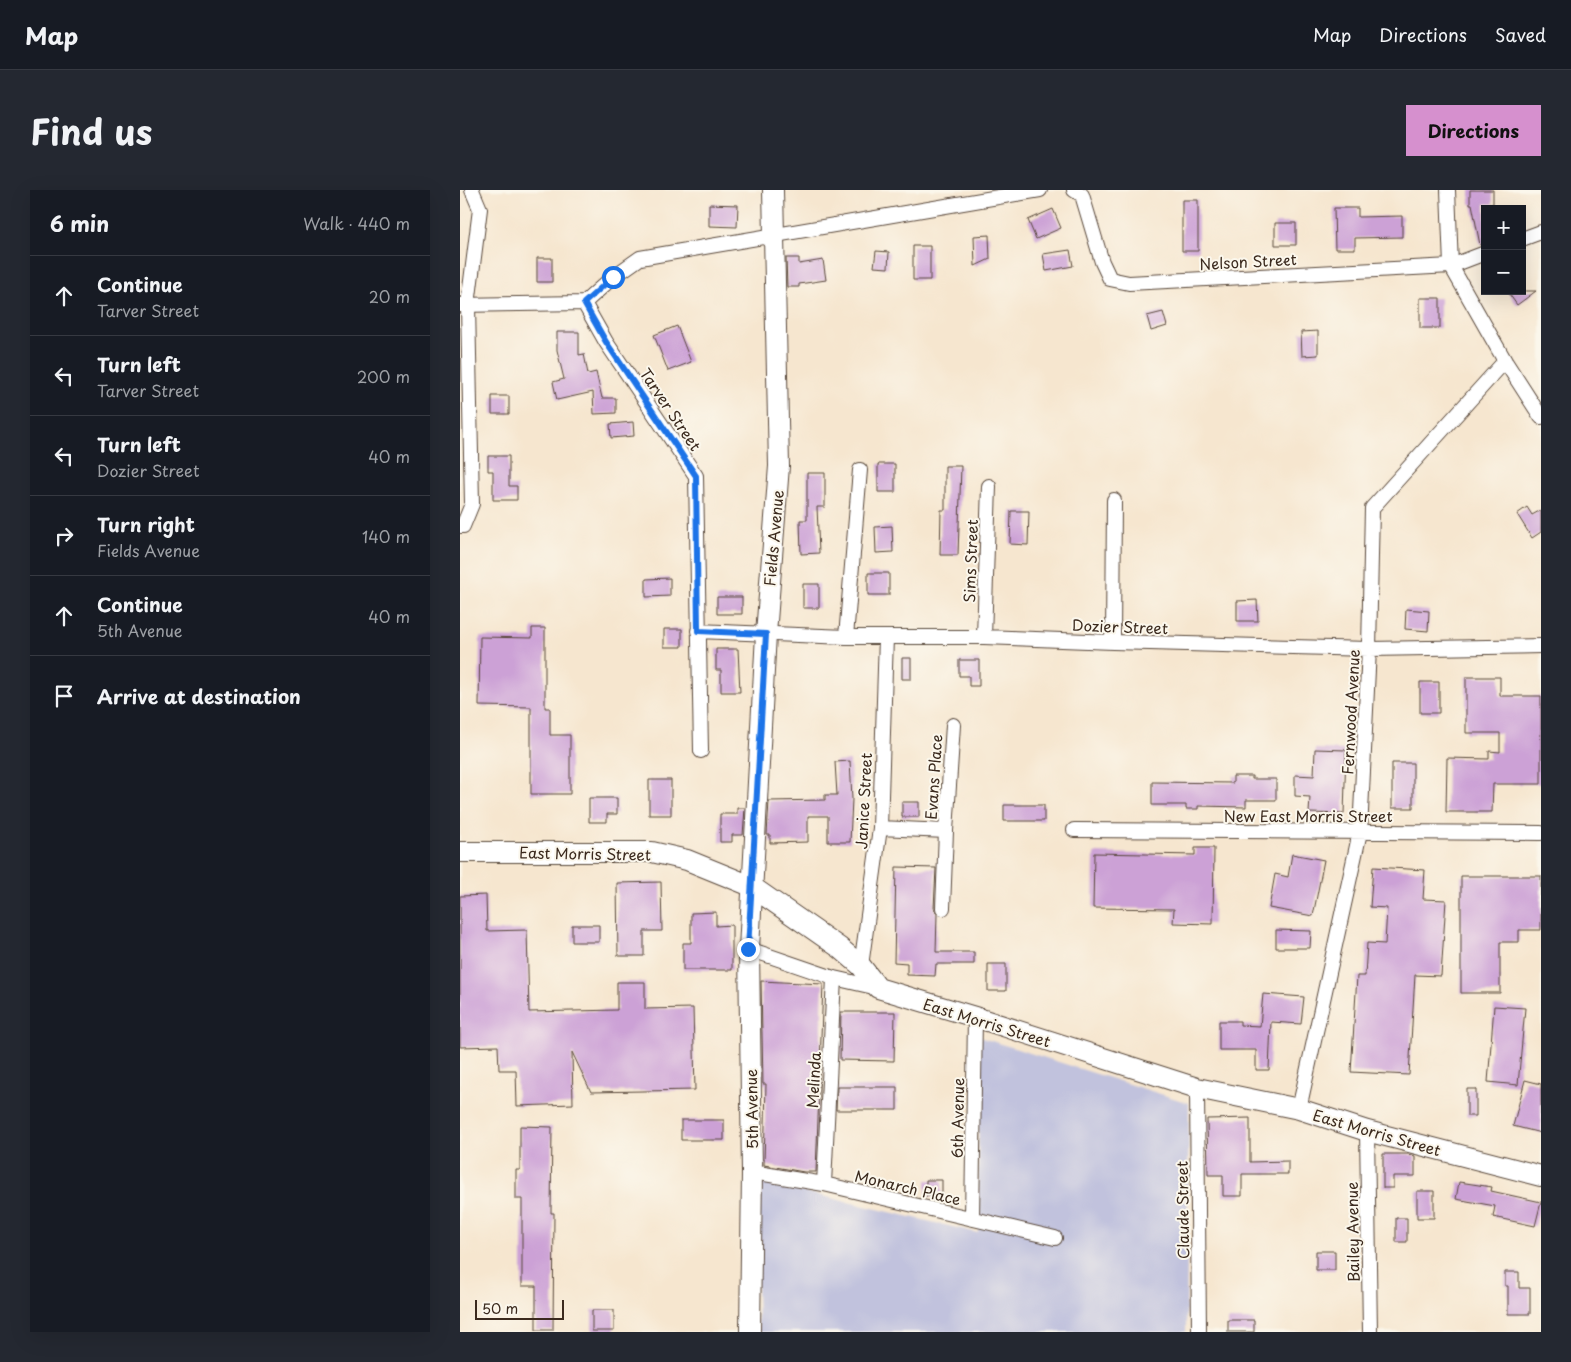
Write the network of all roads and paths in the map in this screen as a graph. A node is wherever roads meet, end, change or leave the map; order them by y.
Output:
1 (472, 190) edge
2 (773, 190) edge
3 (1040, 190) edge
4 (1074, 190) edge
5 (1448, 190) edge
6 (1541, 232) edge
7 (774, 236) junction
8 (1526, 238) edge
9 (1481, 255) edge
10 (1451, 266) junction
11 (584, 303) junction
12 (464, 305) edge
13 (1505, 361) junction
14 (1541, 417) edge
15 (860, 470) dead end
16 (989, 486) dead end
17 (1114, 500) dead end
18 (460, 526) edge
19 (698, 631) junction
20 (766, 634) junction
21 (846, 636) junction
22 (886, 637) junction
23 (984, 637) junction
24 (1113, 642) junction
25 (1541, 646) edge
26 (1369, 649) junction
27 (953, 725) dead end
28 (701, 750) dead end
29 (880, 828) junction
30 (946, 830) junction
31 (1074, 830) dead end
32 (1360, 832) junction
33 (1541, 833) edge
34 (460, 852) edge
35 (751, 886) junction
36 (943, 908) dead end
37 (748, 949) junction
38 (861, 966) junction
39 (834, 978) junction
40 (878, 988) junction
41 (975, 1017) junction
42 (1197, 1088) junction
43 (1299, 1109) junction
44 (1366, 1131) junction
45 (752, 1172) junction
46 (1541, 1176) edge
47 (824, 1184) junction
48 (972, 1220) junction
49 (1055, 1238) dead end
50 (750, 1332) edge
51 (1199, 1332) edge
52 (1370, 1332) edge

1 - 12 street
2 - 7 main road, Fields Avenue
3 - 7 street
4 - 10 street, Nelson Street
5 - 10 street
6 - 8 street
7 - 11 street
7 - 20 main road, Fields Avenue
9 - 10 street, Nelson Street
10 - 13 street
11 - 12 street
11 - 19 street, Tarver Street
12 - 18 street
13 - 14 street
13 - 26 street, Fernwood Avenue
15 - 21 street
16 - 23 street, Sims Street
17 - 24 street
19 - 20 street, Dozier Street
19 - 28 street, Tarver Street
20 - 21 street, Dozier Street
20 - 35 main road, Fields Avenue
21 - 22 street, Dozier Street
22 - 23 street, Dozier Street
22 - 29 street, Janice Street
23 - 24 street, Dozier Street
24 - 26 street, Dozier Street
25 - 26 street, Dozier Street
26 - 32 street, Fernwood Avenue
27 - 30 street, Evans Place
29 - 30 street, Evans Place
29 - 38 street, Janice Street
30 - 36 street, Evans Place
31 - 32 street, New East Morris Street
32 - 33 street, New East Morris Street
32 - 43 street, Fernwood Avenue
34 - 35 main road, East Morris Street
35 - 37 main road, 5th Avenue
35 - 38 main road, East Morris Street
37 - 39 street
37 - 45 main road, 5th Avenue
38 - 40 main road, East Morris Street
39 - 40 street
39 - 47 street, Melinda
40 - 41 main road, East Morris Street
41 - 42 main road, East Morris Street
41 - 48 street, 6th Avenue
42 - 43 main road, East Morris Street
42 - 51 street, Claude Street
43 - 44 main road, East Morris Street
44 - 46 main road, East Morris Street
44 - 52 street, Bailey Avenue
45 - 47 street, Monarch Place
45 - 50 main road, 5th Avenue
47 - 48 street, Monarch Place
48 - 49 street, Monarch Place

